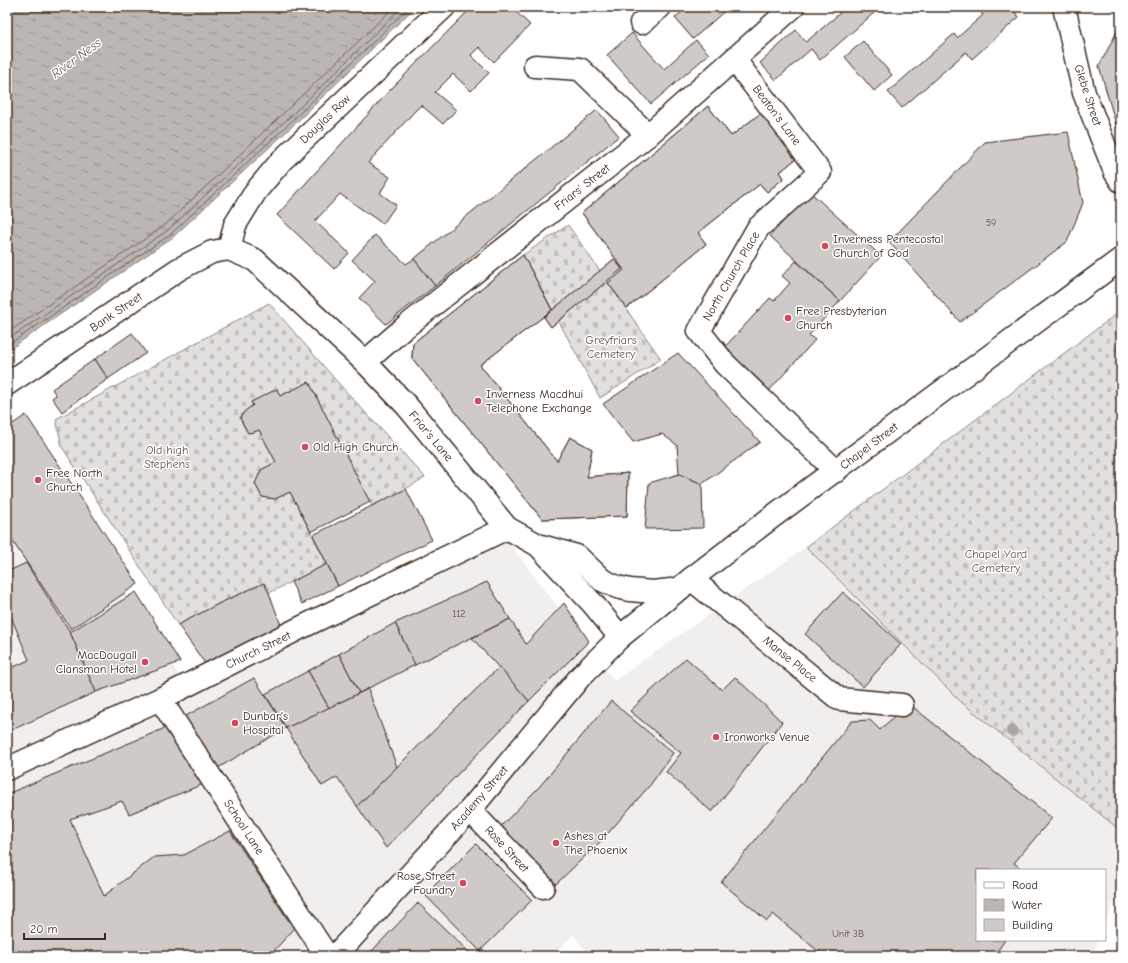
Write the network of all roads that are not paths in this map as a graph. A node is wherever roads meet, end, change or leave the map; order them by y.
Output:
1 (444, 7) edge
2 (660, 7) edge
3 (793, 7) edge
4 (1064, 7) edge
5 (641, 23) dead end
6 (734, 59) junction
7 (535, 66) dead end
8 (648, 135) junction
9 (820, 172) joint
10 (1121, 181) edge
11 (229, 249) junction
12 (1121, 259) edge
13 (365, 362) junction
14 (7, 384) edge
15 (836, 471) junction
16 (508, 528) junction
17 (538, 546) junction
18 (686, 584) junction
19 (620, 637) junction
20 (160, 699) junction
21 (902, 705) dead end
22 (7, 769) edge
23 (470, 810) junction
24 (543, 887) dead end
25 (327, 956) edge
26 (335, 956) edge

1 - 11 street, Douglas Row
2 - 5 street
3 - 6 street, Friars' Street
4 - 10 street, Glebe Street
6 - 8 street, Friars' Street
6 - 9 street, Beaton's Lane
7 - 8 street
8 - 13 street, Friars' Street
9 - 15 street, North Church Place
11 - 13 street, Friar's Lane
11 - 14 street, Bank Street
12 - 15 street, Chapel Street
13 - 16 street, Friar's Lane
15 - 18 street, Chapel Street
16 - 17 street, Friar's Lane
16 - 20 street, Church Street
17 - 18 street
17 - 19 street, Friar's Lane
18 - 19 street, Chapel Street
18 - 21 street, Manse Place
19 - 23 street, Academy Street
20 - 22 street, Church Street
20 - 25 street, School Lane
23 - 24 street, Rose Street
23 - 26 street, Academy Street

